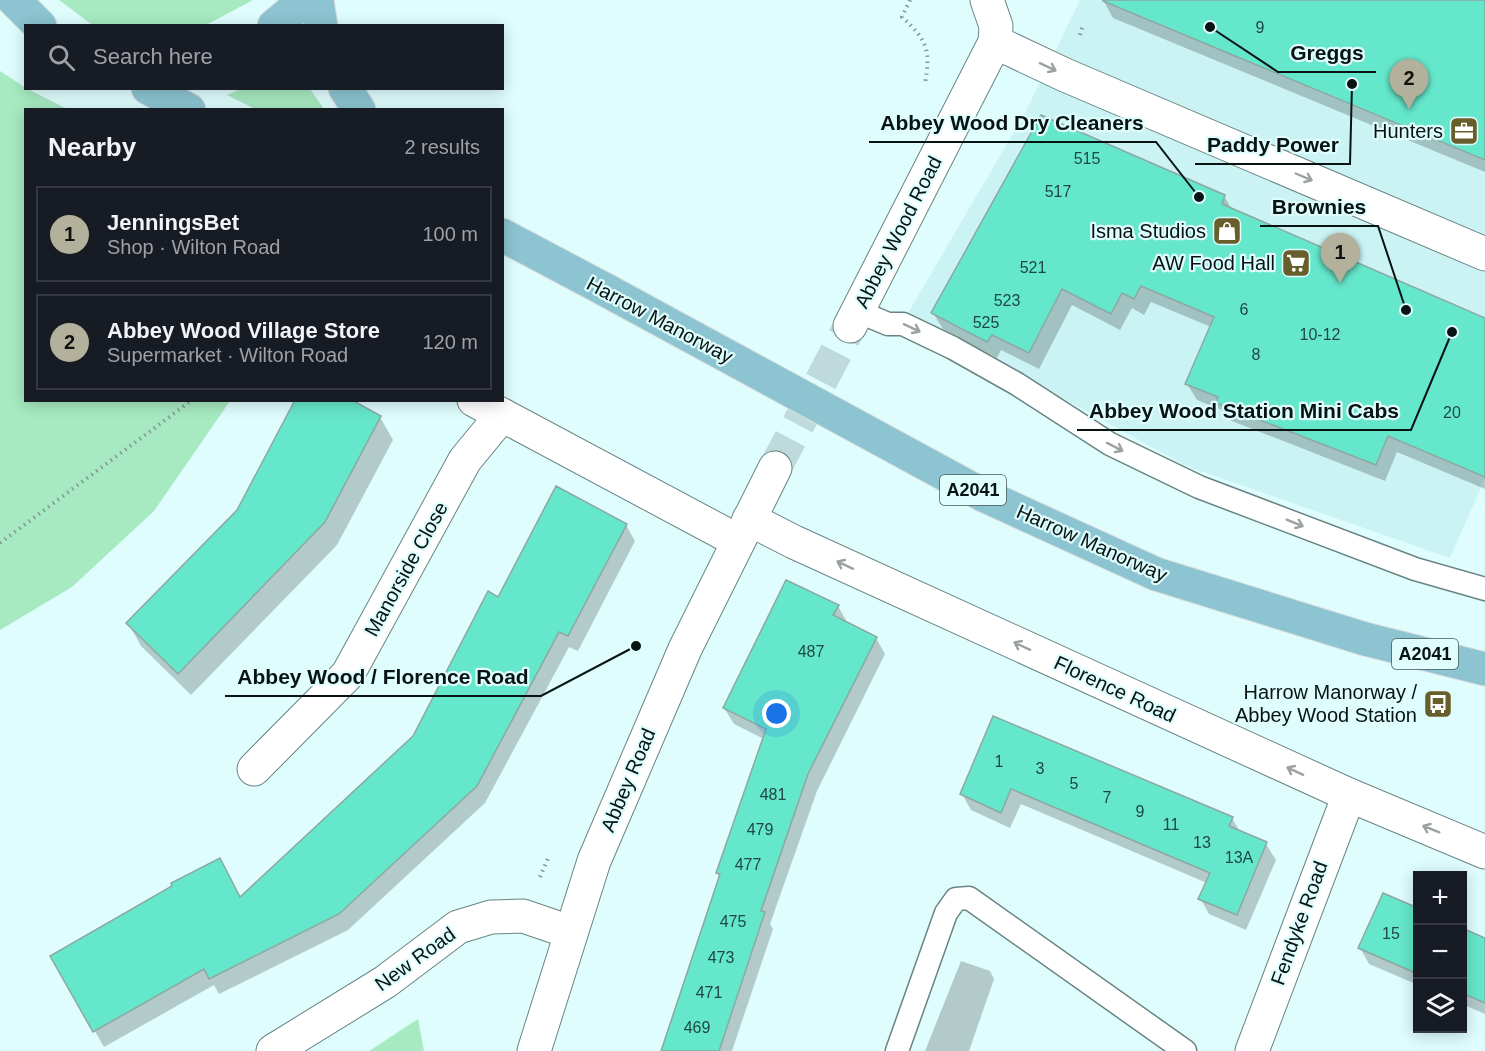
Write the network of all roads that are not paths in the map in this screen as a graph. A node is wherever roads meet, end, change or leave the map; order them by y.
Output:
1 (14, 0) edge
2 (305, 0) edge
3 (317, 0) edge
4 (987, 0) edge
5 (38, 24) edge
6 (276, 24) edge
7 (321, 24) edge
8 (995, 42) junction
9 (152, 90) edge
10 (346, 90) edge
11 (185, 108) edge
12 (358, 108) edge
13 (504, 236) edge
14 (1483, 247) edge
15 (854, 318) joint
16 (488, 408) edge
17 (775, 468) tunnel mouth
18 (743, 530) junction
19 (1485, 589) edge
20 (1485, 669) edge
21 (254, 769) dead end
22 (1349, 795) junction
23 (1485, 852) edge
24 (570, 932) junction
25 (273, 1051) edge
26 (534, 1051) edge
27 (897, 1051) edge
28 (1185, 1051) edge
29 (1252, 1051) edge

1 - 5 main road
2 - 6 main road
3 - 7 main road
4 - 8 street
8 -> 14 street
8 - 15 street, Abbey Wood Road
9 - 11 main road
10 - 12 main road
13 - 20 main road, Harrow Manorway / A2041, bridge
15 -> 19 lane
16 - 18 street, Manorside Close
16 - 21 street, Manorside Close
17 - 18 street
22 -> 18 street, Florence Road
18 - 24 street, Abbey Road
23 -> 22 street, Florence Road
22 - 29 street, Fendyke Road
24 - 25 street, New Road
24 - 26 street, Abbey Road
27 - 28 lane

